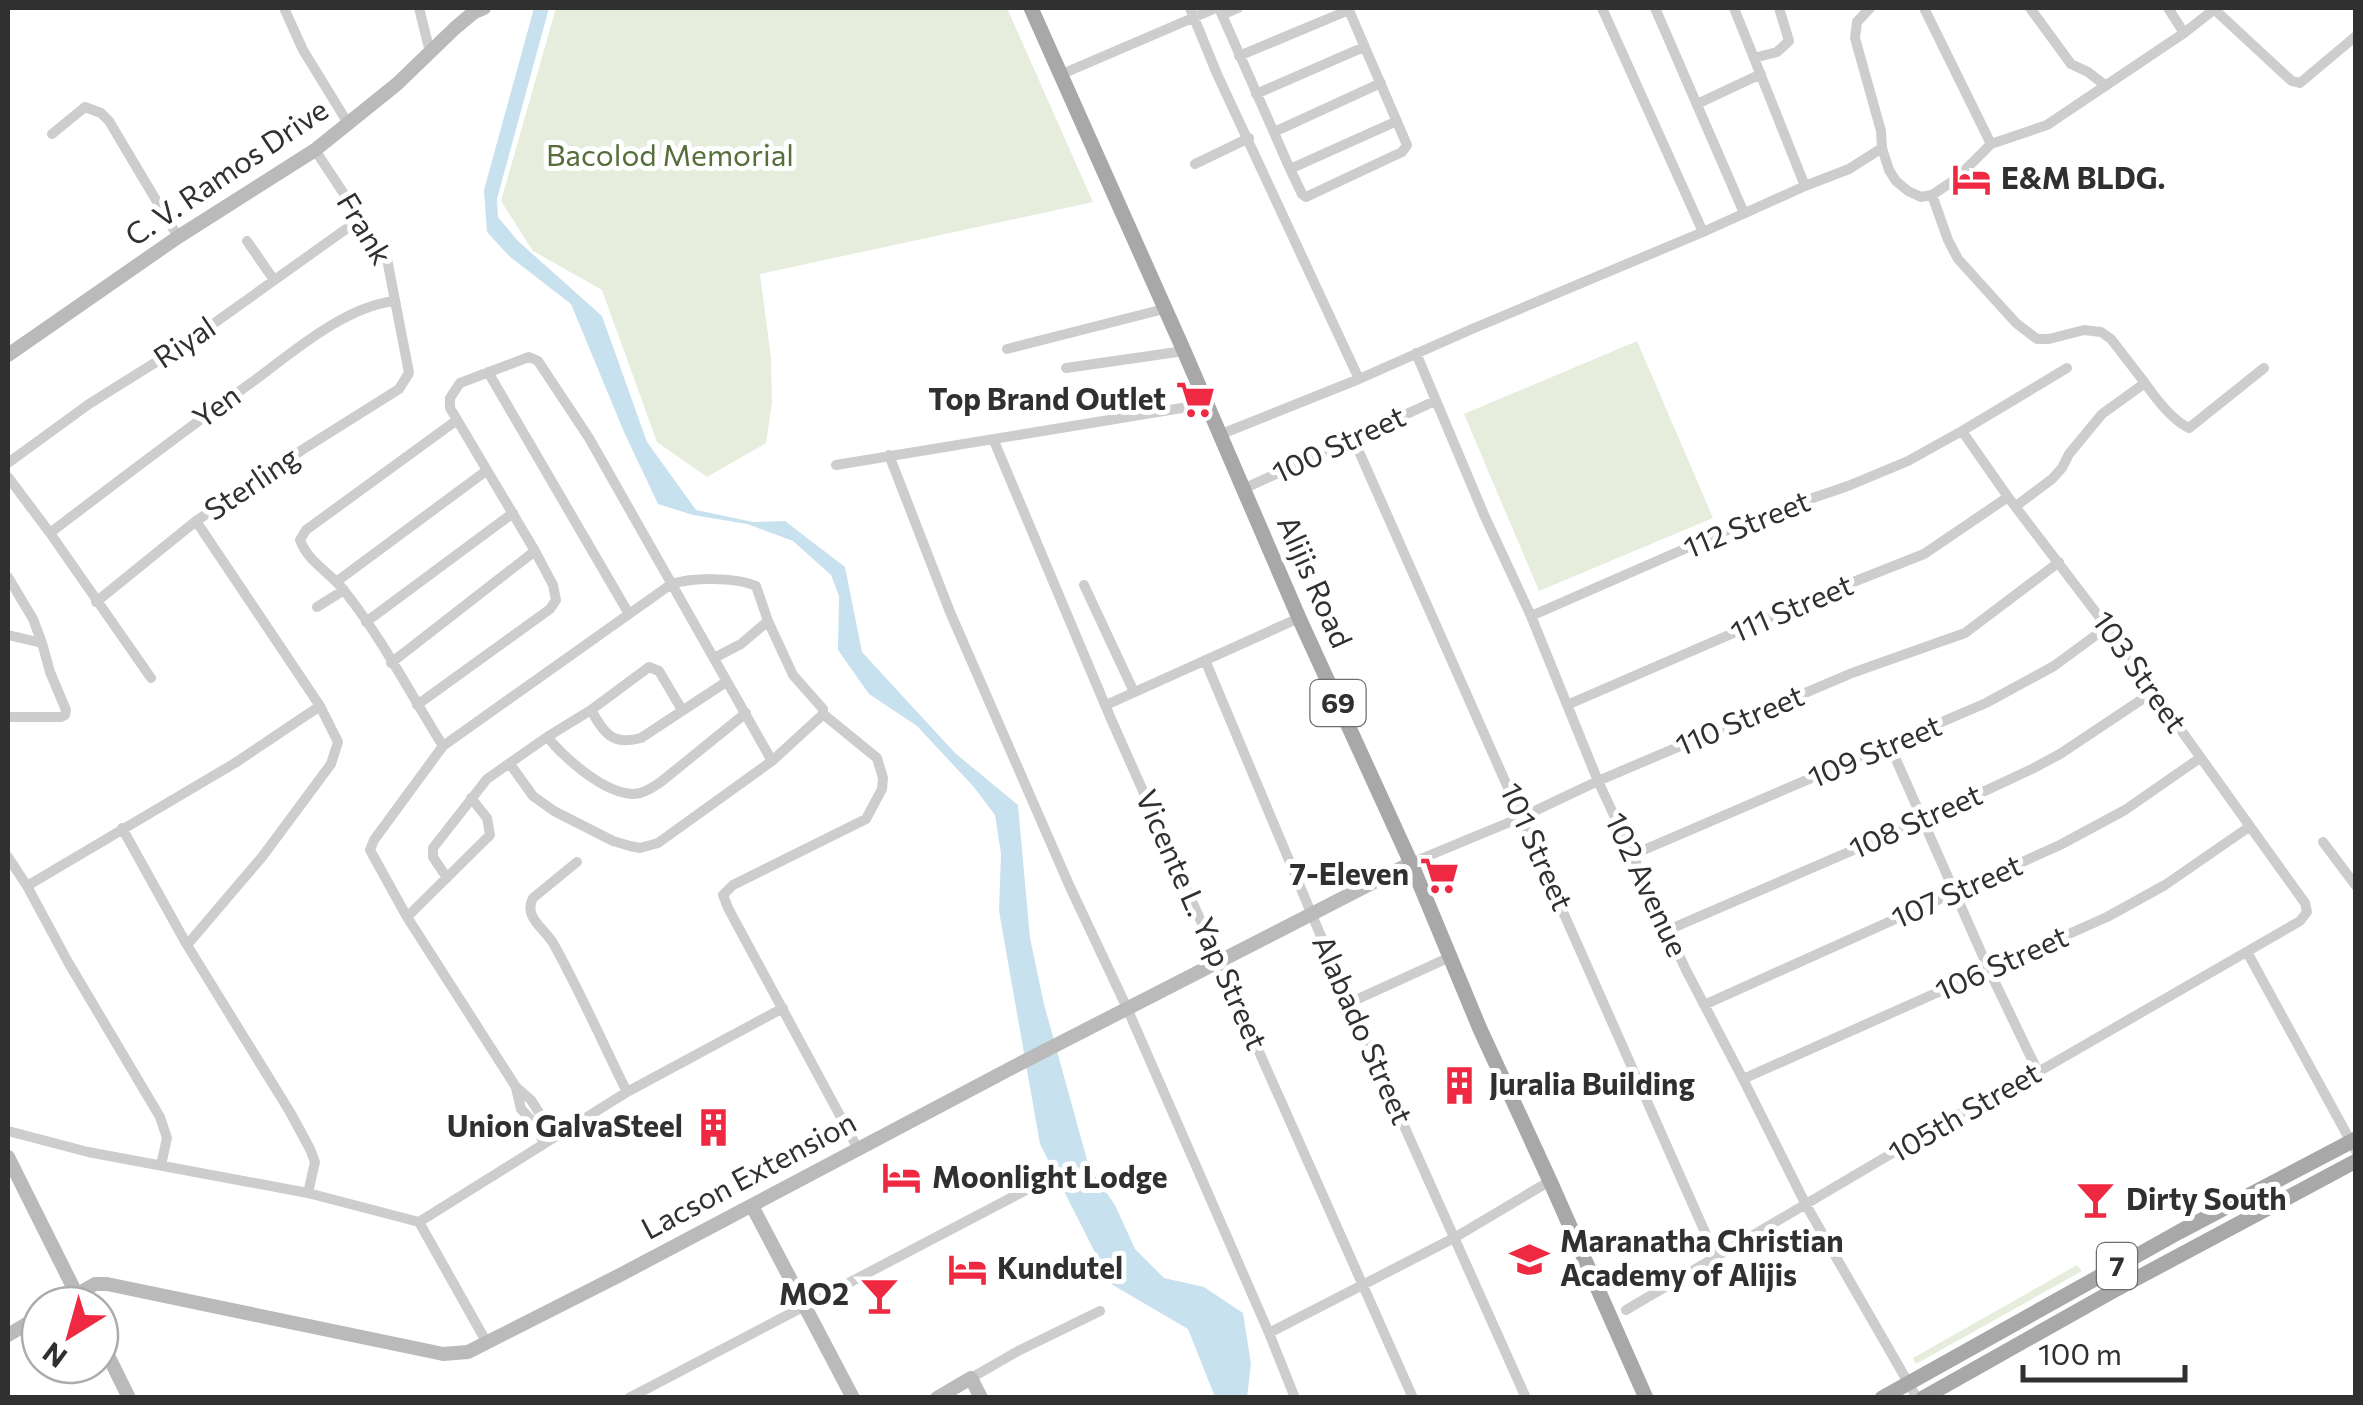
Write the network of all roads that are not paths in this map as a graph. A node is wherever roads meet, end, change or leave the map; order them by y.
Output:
1 (284, 8) edge
2 (419, 8) edge
3 (484, 8) edge
4 (1032, 8) edge
5 (1238, 8) edge
6 (1348, 8) edge
7 (1602, 8) edge
8 (1655, 8) edge
9 (1734, 8) edge
10 (1779, 8) edge
11 (1870, 8) edge
12 (1924, 8) edge
13 (2030, 8) edge
14 (2168, 8) edge
15 (2215, 8) edge
16 (1219, 10) edge
17 (1192, 12) edge
18 (2184, 33) junction
19 (2356, 36) edge
20 (1364, 47) junction
21 (430, 52) junction
22 (1240, 56) junction
23 (1754, 58) junction
24 (1062, 74) junction
25 (1761, 74) junction
26 (1381, 83) junction
27 (2106, 86) junction
28 (1256, 94) junction
29 (1697, 104) junction
30 (1397, 120) junction
31 (349, 124) junction
32 (1274, 132) junction
33 (52, 134) dead end
34 (1249, 138) junction
35 (1991, 144) junction
36 (1882, 148) junction
37 (315, 150) junction
38 (1195, 164) dead end
39 (1290, 169) junction
40 (1805, 186) junction
41 (1932, 195) junction
42 (1744, 213) junction
43 (360, 218) junction
44 (1703, 232) junction
45 (178, 237) junction
46 (247, 241) dead end
47 (274, 280) junction
48 (395, 300) junction
49 (1164, 309) junction
50 (1007, 349) dead end
51 (1184, 350) junction
52 (8, 354) edge
53 (1416, 354) junction
54 (1066, 368) dead end
55 (2067, 368) dead end
56 (2264, 368) dead end
57 (409, 372) joint
58 (488, 372) junction
59 (1359, 379) junction
60 (2145, 383) junction
61 (1435, 400) junction
62 (1206, 404) junction
63 (457, 420) junction
64 (1962, 431) junction
65 (1219, 435) junction
66 (1353, 438) junction
67 (994, 440) junction
68 (890, 455) junction
69 (8, 463) edge
70 (836, 466) dead end
71 (486, 471) junction
72 (8, 477) edge
73 (1243, 489) junction
74 (2008, 496) junction
75 (2016, 506) junction
76 (513, 514) junction
77 (196, 522) junction
78 (50, 533) junction
79 (534, 550) junction
80 (2059, 562) junction
81 (8, 577) edge
82 (670, 584) junction
83 (1084, 585) dead end
84 (340, 586) junction
85 (96, 602) junction
86 (317, 607) dead end
87 (629, 614) junction
88 (1530, 616) junction
89 (1298, 618) junction
90 (768, 621) junction
91 (366, 622) junction
92 (2107, 627) junction
93 (8, 635) edge
94 (42, 643) junction
95 (714, 658) junction
96 (1205, 660) junction
97 (391, 663) junction
98 (151, 678) dead end
99 (726, 682) junction
100 (1134, 692) junction
101 (2153, 692) junction
102 (417, 705) junction
103 (1106, 705) junction
104 (1566, 705) junction
105 (320, 706) junction
106 (591, 710) junction
107 (682, 710) junction
108 (746, 713) junction
109 (823, 714) junction
110 (8, 716) edge
111 (547, 737) junction
112 (443, 746) junction
113 (1890, 746) junction
114 (2200, 758) junction
115 (772, 761) junction
116 (510, 764) junction
117 (1598, 781) junction
118 (471, 798) junction
119 (1522, 817) junction
120 (1923, 820) junction
121 (2249, 827) junction
122 (122, 828) junction
123 (2323, 842) dead end
124 (1632, 856) junction
125 (8, 857) edge
126 (577, 862) dead end
127 (1411, 862) junction
128 (447, 878) junction
129 (26, 886) junction
130 (2356, 886) edge
131 (1955, 894) junction
132 (1311, 913) junction
133 (407, 916) junction
134 (2305, 916) joint
135 (1668, 930) junction
136 (187, 946) junction
137 (2247, 952) junction
138 (1448, 958) junction
139 (1218, 960) junction
140 (1989, 970) junction
141 (1349, 1003) junction
142 (1704, 1005) junction
143 (783, 1008) junction
144 (1127, 1008) junction
145 (2038, 1072) junction
146 (1743, 1079) junction
147 (626, 1092) junction
148 (8, 1131) edge
149 (549, 1140) junction
150 (2354, 1144) edge
151 (858, 1148) junction
152 (8, 1158) edge
153 (2356, 1161) edge
154 (161, 1165) junction
155 (1550, 1181) junction
156 (1028, 1190) dead end
157 (308, 1192) junction
158 (752, 1206) junction
159 (1806, 1206) junction
160 (419, 1222) junction
161 (1454, 1238) junction
162 (1716, 1257) junction
163 (1363, 1283) junction
164 (72, 1285) edge
165 (120, 1287) edge
166 (805, 1306) junction
167 (1626, 1310) dead end
168 (1100, 1311) dead end
169 (1269, 1333) junction
170 (488, 1343) junction
171 (971, 1378) junction
172 (1909, 1382) junction
173 (1642, 1396) edge
174 (629, 1398) edge
175 (852, 1398) edge
176 (937, 1398) edge
177 (981, 1398) edge
178 (1295, 1398) edge
179 (1413, 1398) edge
180 (1526, 1398) edge
181 (1882, 1398) edge
182 (1920, 1398) edge

1 - 31 street
2 - 21 street
3 - 21 main road, C. V. Ramos Drive
4 - 24 main road, Alijis Road / 69
5 - 16 street
6 - 20 street
6 - 22 street
7 - 44 street
8 - 29 street
9 - 23 street
10 - 23 street
11 - 36 street
12 - 35 street
13 - 27 street
14 - 18 street
15 - 18 street
15 - 19 street
16 - 17 street
16 - 22 street
17 - 24 street
17 - 34 street
18 - 27 street
20 - 26 street
20 - 28 street
21 - 31 main road, C. V. Ramos Drive
22 - 28 street
23 - 25 street
24 - 49 main road, Alijis Road / 69
25 - 29 street
25 - 40 street
26 - 30 street
26 - 32 street
27 - 35 street
28 - 32 street
29 - 42 street
30 - 39 street
30 - 39 street
31 - 37 main road, C. V. Ramos Drive
32 - 39 street
33 - 45 street
34 - 38 street
34 - 59 street
35 - 41 street
36 - 40 street
36 - 41 street
37 - 43 street, Frank
37 - 45 main road, C. V. Ramos Drive
40 - 42 street
41 - 60 street
42 - 44 street
43 - 47 street, Riyal
43 - 48 street, Frank
44 - 53 street
45 - 52 main road, C. V. Ramos Drive
46 - 47 street
47 - 69 street, Riyal
48 - 57 street, Frank
48 - 78 street, Yen
49 - 50 street
49 - 51 main road, Alijis Road / 69
51 - 54 street
51 - 62 main road, Alijis Road / 69
53 - 59 street
53 - 61 street, 102 Avenue
55 - 64 street, 112 Street
56 - 60 street
57 - 77 street, Sterling
58 - 63 street
58 - 82 street
58 - 87 street
59 - 65 street
60 - 75 street
61 - 66 street, 100 Street
61 - 88 street, 102 Avenue
62 - 65 main road, Alijis Road / 69
62 - 67 street
63 - 71 street
63 - 84 street
64 - 74 street, 103 Street
64 - 88 street, 112 Street
65 - 73 main road, Alijis Road / 69
66 - 73 street, 100 Street
66 - 119 street, 101 Street
67 - 68 street
67 - 103 street, Vicente L. Yap Street
68 - 70 street
68 - 144 street
71 - 76 street
71 - 84 street
72 - 78 street
73 - 89 main road, Alijis Road / 69
74 - 75 street, 103 Street
74 - 104 street, 111 Street
75 - 80 street, 103 Street
76 - 79 street
76 - 91 street
77 - 85 street, Sterling
77 - 105 street
78 - 85 street
79 - 97 street
79 - 102 street
80 - 92 street, 103 Street
80 - 117 street, 110 Street
81 - 94 street
82 - 87 street
82 - 90 street
82 - 95 street
83 - 100 street
84 - 86 street
84 - 91 street
85 - 98 street
87 - 112 street
88 - 104 street, 102 Avenue
89 - 96 street
89 - 127 main road, Alijis Road / 69
90 - 95 street
90 - 109 street
91 - 97 street
92 - 101 street, 103 Street
92 - 113 street, 109 Street
93 - 94 street
94 - 110 street
95 - 99 street
96 - 100 street
96 - 132 street, Alabado Street
97 - 102 street
99 - 107 street
99 - 108 street
100 - 103 street
101 - 114 street, 103 Street
101 - 120 street, 108 Street
102 - 112 street
103 - 139 street, Vicente L. Yap Street
104 - 117 street, 102 Avenue
105 - 122 street
105 - 136 street
106 - 107 street
106 - 107 street
106 - 111 street
108 - 111 street
108 - 115 street
109 - 115 street
109 - 143 street
111 - 116 street
112 - 133 street
113 - 120 street
113 - 124 street, 109 Street
114 - 121 street, 103 Street
114 - 131 street, 107 Street
115 - 116 street
116 - 118 street
117 - 119 street, 110 Street
117 - 124 street, 102 Avenue
118 - 128 street
118 - 128 street
119 - 127 street, 110 Street
119 - 162 street, 101 Street
120 - 131 street
120 - 135 street, 108 Street
121 - 134 street, 103 Street
121 - 140 street, 106 Street
122 - 129 street
122 - 136 street
123 - 130 street
124 - 135 street, 102 Avenue
125 - 129 street
126 - 147 street
127 - 132 main road, Lacson Extension
127 - 138 main road, Alijis Road / 69
128 - 133 street
129 - 154 street
131 - 140 street
131 - 142 street, 107 Street
132 - 139 main road, Lacson Extension
132 - 141 street, Alabado Street
133 - 149 street
134 - 137 street, 105th Street
135 - 142 street, 102 Avenue
136 - 157 street
137 - 145 street, 105th Street
137 - 150 street
138 - 141 street
138 - 155 main road, Alijis Road / 69
139 - 144 main road, Lacson Extension
139 - 163 street, Vicente L. Yap Street
140 - 145 street
140 - 146 street, 106 Street
141 - 161 street, Alabado Street
142 - 146 street, 102 Avenue
143 - 147 street
143 - 151 street
144 - 151 main road, Lacson Extension
144 - 169 street
145 - 159 street, 105th Street
146 - 159 street, 102 Avenue
147 - 149 street
148 - 154 street
149 - 160 street
150 - 172 main road, 7
151 - 158 main road, Lacson Extension
152 - 164 main road
153 - 182 main road, 7
154 - 157 street
155 - 161 street
155 - 173 main road, Alijis Road / 69
156 - 166 street
157 - 160 street
158 - 166 main road
158 - 170 main road, Lacson Extension
159 - 162 street, 105th Street
159 - 172 street, 102 Avenue
160 - 170 street
161 - 163 street
161 - 180 street, Alabado Street
162 - 167 street, 105th Street
163 - 169 street
163 - 179 street, Vicente L. Yap Street
165 - 170 main road, Lacson Extension
166 - 174 street
166 - 175 main road
168 - 171 street
169 - 178 street
171 - 176 main road
171 - 177 main road
172 - 181 main road, 7
172 - 182 street, 102 Avenue

